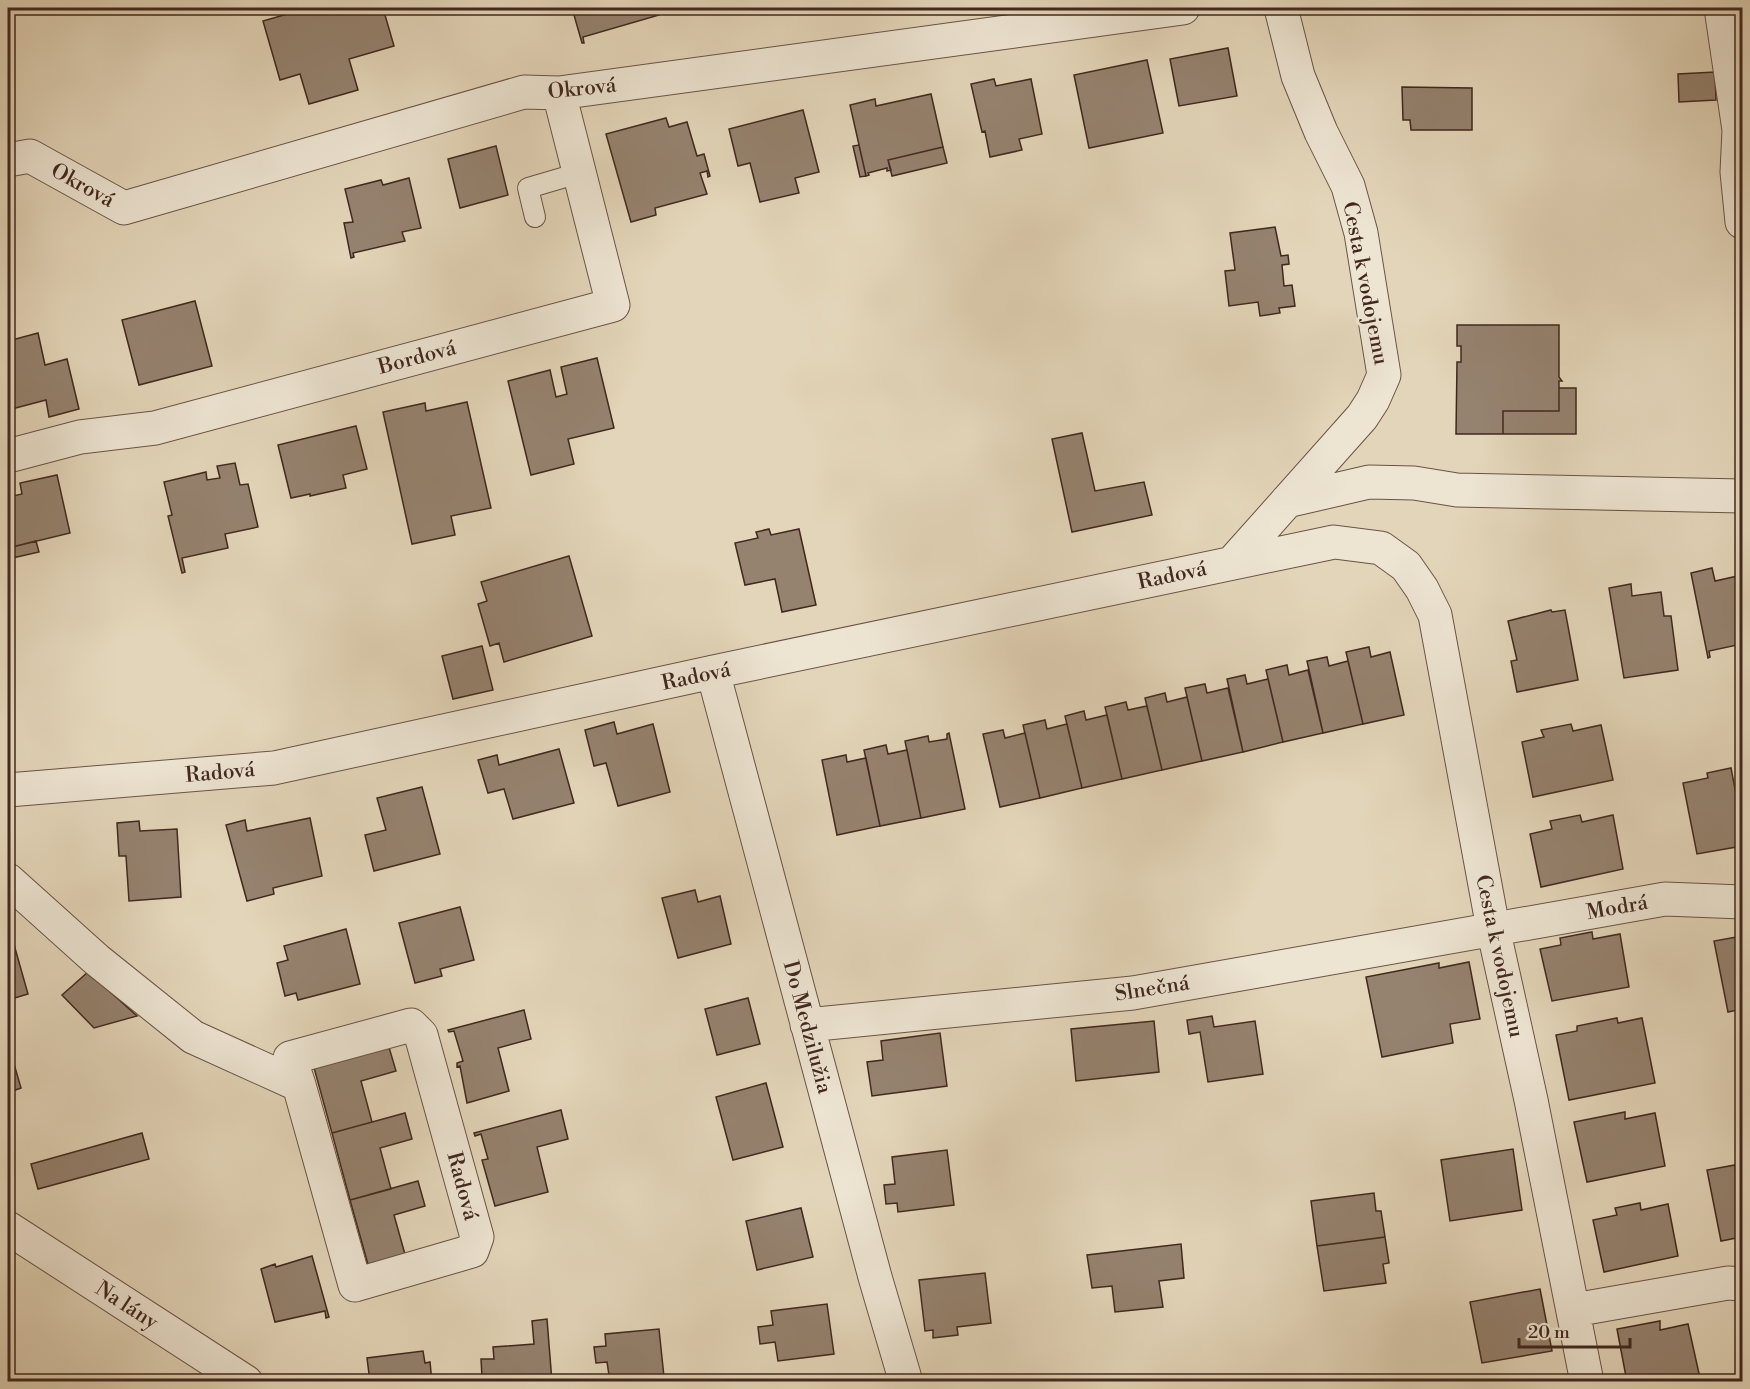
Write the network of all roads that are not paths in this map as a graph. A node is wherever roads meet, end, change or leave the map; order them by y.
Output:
1 (1183, 8) edge
2 (1281, 8) edge
3 (1721, 8) edge
4 (559, 93) junction
5 (1739, 94) edge
6 (8, 160) edge
7 (579, 173) junction
8 (535, 217) dead end
9 (1743, 222) edge
10 (8, 456) edge
11 (1743, 496) edge
12 (1287, 501) junction
13 (1381, 548) joint
14 (1232, 562) junction
15 (713, 672) junction
16 (8, 790) edge
17 (8, 880) edge
18 (1743, 902) edge
19 (1493, 928) junction
20 (807, 1025) junction
21 (298, 1085) junction
22 (8, 1228) edge
23 (1743, 1284) edge
24 (1574, 1310) junction
25 (246, 1382) edge
26 (906, 1382) edge
27 (1587, 1382) edge

1 - 4 street, Okrová
2 - 12 street, Cesta k vodojemu
3 - 5 street
4 - 6 street, Okrová
4 - 7 street, Bordová
5 - 9 street
7 - 8 lane
7 - 10 street, Bordová
11 - 12 street
12 - 14 street, Cesta k vodojemu
13 - 14 street, Radová
13 - 19 street, Cesta k vodojemu
14 - 15 street, Radová
15 - 16 street, Radová
15 - 20 street, Do Medzilužia
17 - 21 street
18 - 19 street, Modrá
19 - 20 street, Slnečná
19 - 24 street, Cesta k vodojemu
20 - 26 street, Do Medzilužia
21 - 21 street, Radová
22 - 25 street, Na lány
23 - 24 street
24 - 27 street, Cesta k vodojemu

